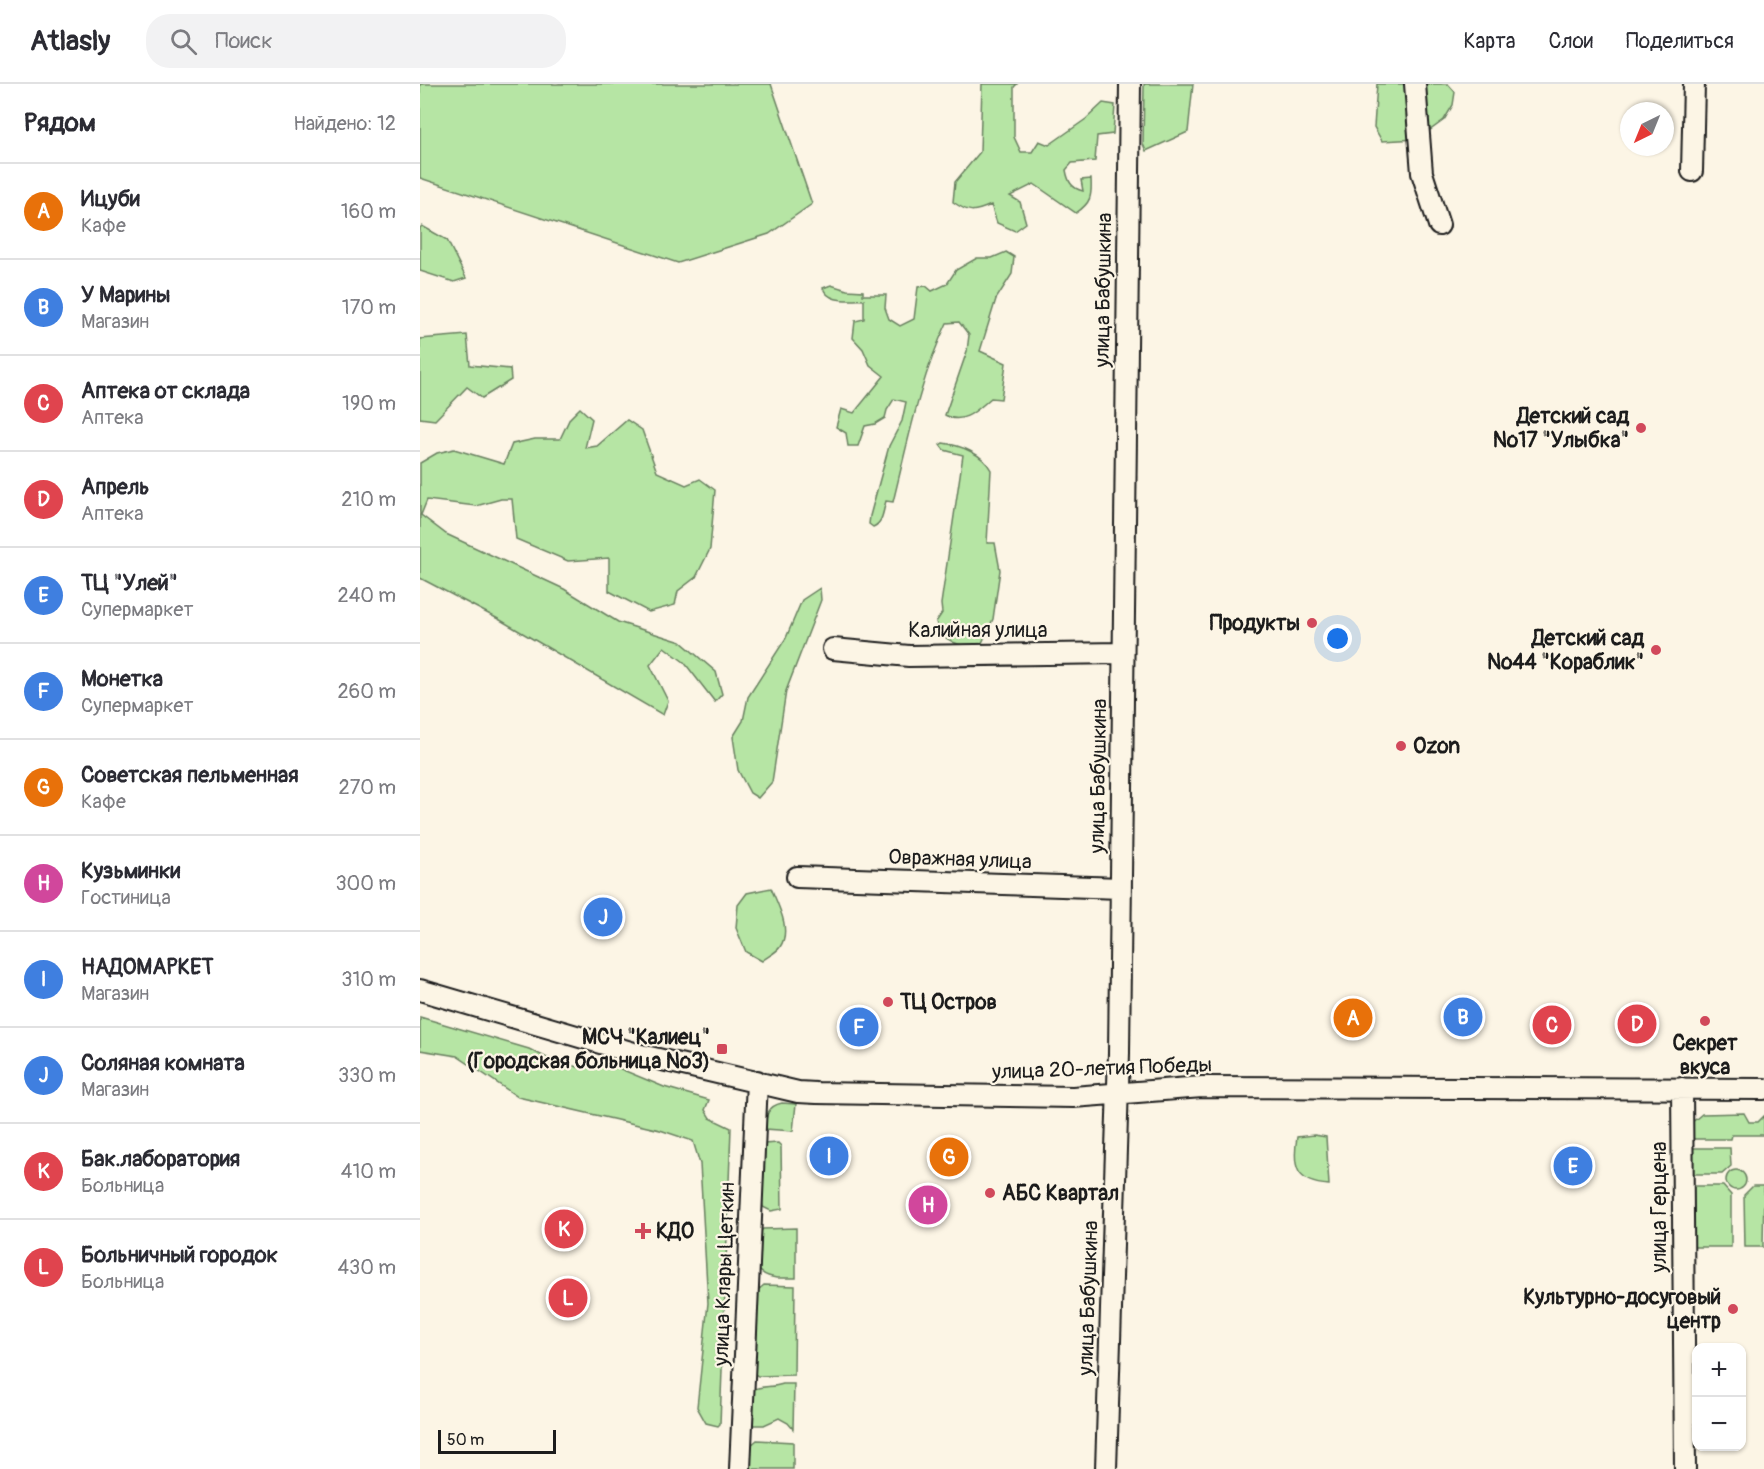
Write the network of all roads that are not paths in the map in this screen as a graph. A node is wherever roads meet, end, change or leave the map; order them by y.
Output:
1 (1130, 84) edge
2 (1415, 84) edge
3 (1694, 84) edge
4 (1692, 171) dead end
5 (1439, 225) dead end
6 (833, 649) dead end
7 (1123, 653) junction
8 (797, 876) dead end
9 (1121, 888) junction
10 (420, 990) edge
11 (757, 1082) junction
12 (1682, 1088) junction
13 (1764, 1089) edge
14 (1119, 1095) junction
15 (740, 1469) edge
16 (1106, 1469) edge
17 (1685, 1469) edge

1 - 7 street, улица Бабушкина
2 - 5 street
3 - 4 street
6 - 7 street, Калийная улица
7 - 9 street, улица Бабушкина
8 - 9 street, Овражная улица
9 - 14 street, улица Бабушкина
10 - 11 street, улица 20-летия Победы
11 - 14 street, улица 20-летия Победы
11 - 15 street, улица Клары Цеткин
12 - 13 street, улица 20-летия Победы
12 - 14 street, улица 20-летия Победы
12 - 17 street, улица Герцена
14 - 16 street, улица Бабушкина

